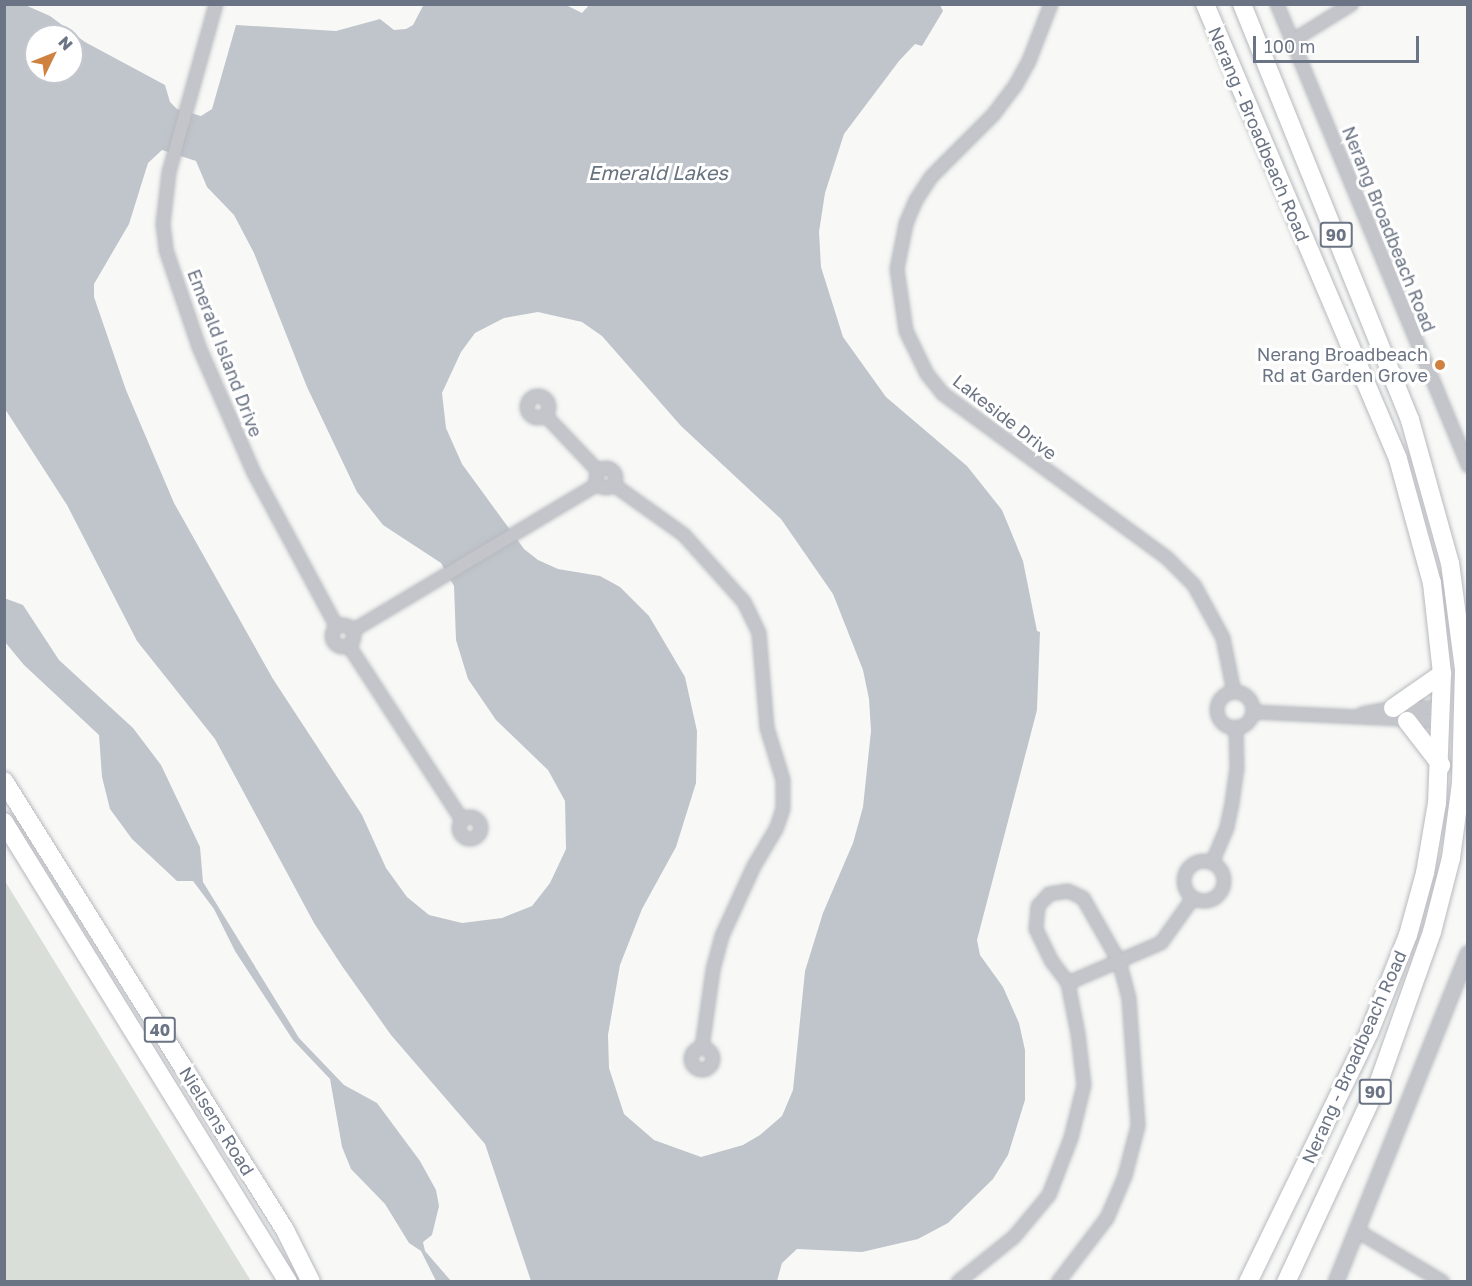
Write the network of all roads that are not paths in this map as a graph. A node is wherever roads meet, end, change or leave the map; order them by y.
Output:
1 (216, 4) edge
2 (1050, 4) edge
3 (1206, 4) edge
4 (1242, 4) edge
5 (1277, 4) edge
6 (1352, 4) edge
7 (1292, 41) junction
8 (545, 415) dead end
9 (1467, 466) edge
10 (598, 471) junction
11 (598, 484) junction
12 (614, 485) junction
13 (337, 627) junction
14 (352, 631) junction
15 (349, 646) junction
16 (1466, 671) edge
17 (1442, 674) junction
18 (1234, 692) junction
19 (1393, 708) junction
20 (1253, 712) junction
21 (1443, 715) junction
22 (1355, 716) junction
23 (1466, 716) edge
24 (1407, 721) junction
25 (1236, 727) junction
26 (1466, 748) edge
27 (1441, 765) junction
28 (4, 781) edge
29 (462, 819) dead end
30 (4, 822) edge
31 (1212, 862) junction
32 (1193, 898) junction
33 (1467, 954) edge
34 (1119, 961) junction
35 (1068, 983) junction
36 (702, 1047) dead end
37 (1356, 1230) junction
38 (288, 1281) edge
39 (311, 1281) edge
40 (958, 1281) edge
41 (1058, 1281) edge
42 (1248, 1281) edge
43 (1286, 1281) edge
44 (1336, 1281) edge
45 (1443, 1281) edge

1 - 13 street, Emerald Island Drive
2 - 18 street, Lakeside Drive
3 - 17 main road, Nerang - Broadbeach Road / 90
4 - 16 main road, Nerang - Broadbeach Road / 90
5 - 7 street, Nerang Broadbeach Road
6 - 7 street
7 - 9 street, Nerang Broadbeach Road
8 - 10 street
10 - 11 street
10 - 12 street
11 - 12 street
11 - 14 street
12 - 36 street
13 - 14 street
13 - 15 street
14 - 15 street
15 - 29 street
16 - 23 main road, Nerang - Broadbeach Road / 90
17 - 19 main road
17 - 21 main road, Nerang - Broadbeach Road / 90
18 - 20 street
18 - 25 street
19 - 21 street
19 - 22 street
20 - 22 street
20 - 25 street
21 - 23 street
21 - 24 street
21 - 27 main road, Nerang - Broadbeach Road / 90
22 - 24 street
23 - 26 main road, Nerang - Broadbeach Road / 90
24 - 27 main road
25 - 31 street
26 - 43 main road, Nerang - Broadbeach Road / 90
27 - 42 main road, Nerang - Broadbeach Road / 90
28 - 39 main road, Nielsens Road / 40
30 - 38 main road, Nielsens Road / 40
31 - 32 street
31 - 32 street
32 - 34 street
33 - 37 street
34 - 35 street
34 - 35 street
34 - 41 street
35 - 40 street
37 - 44 street
37 - 45 street

